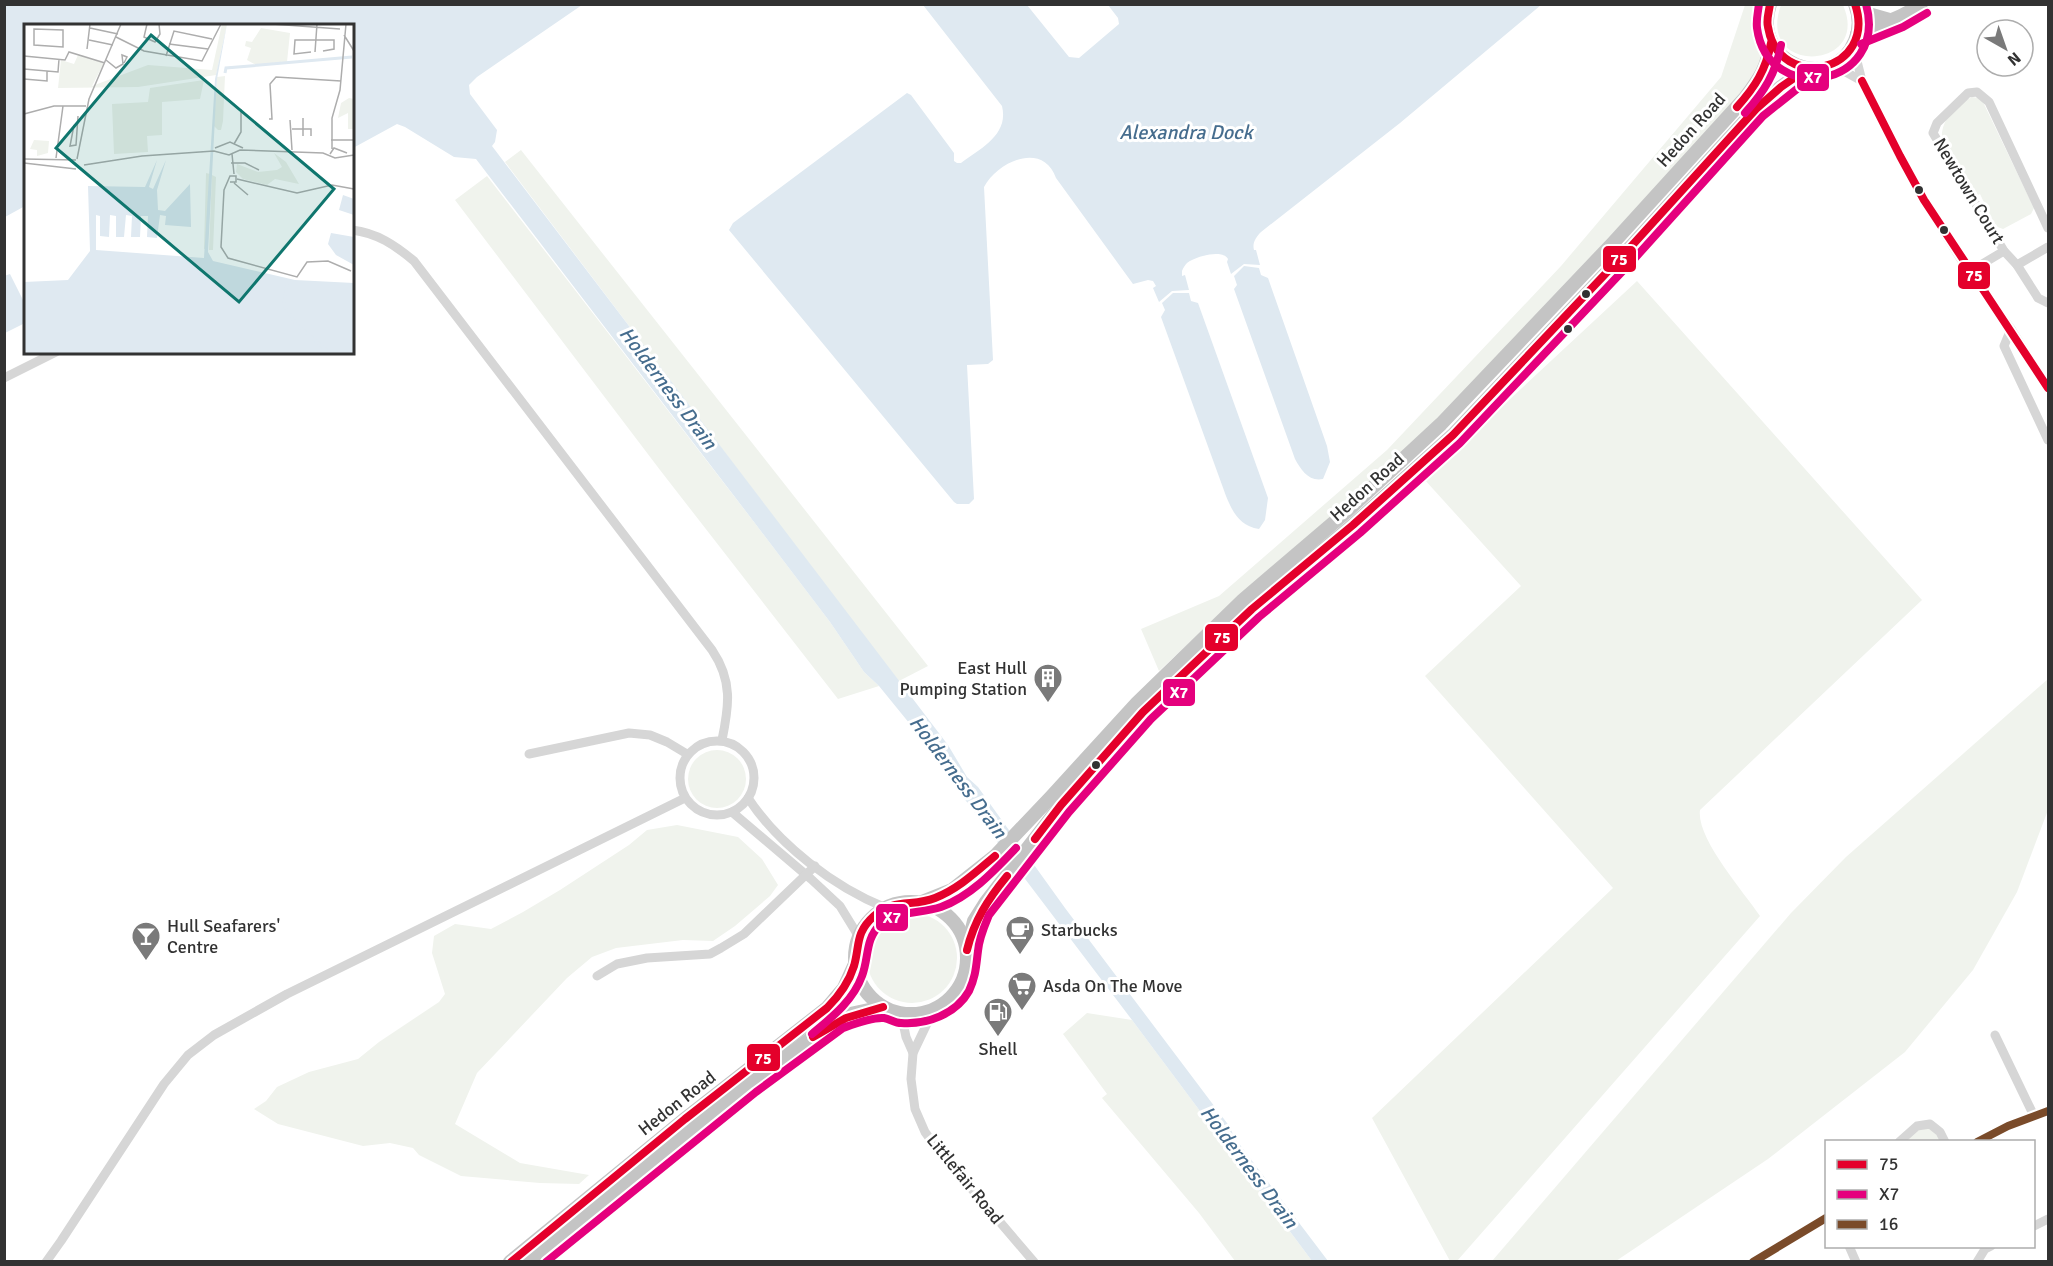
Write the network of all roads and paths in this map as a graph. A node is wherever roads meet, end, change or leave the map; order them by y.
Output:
1 (1770, 4) edge
2 (1921, 4) edge
3 (1856, 8) edge
4 (1893, 21) junction
5 (1855, 39) junction
6 (1771, 44) junction
7 (1821, 68) junction
8 (1862, 81) junction
9 (2049, 228) edge
10 (354, 230) edge
11 (2049, 247) edge
12 (2004, 251) junction
13 (2017, 265) junction
14 (1969, 272) junction
15 (2049, 303) edge
16 (2011, 329) junction
17 (52, 354) edge
18 (4, 378) edge
19 (2049, 388) edge
20 (2049, 440) edge
21 (722, 740) junction
22 (529, 754) dead end
23 (687, 754) junction
24 (685, 798) junction
25 (748, 798) junction
26 (732, 812) junction
27 (815, 866) junction
28 (807, 875) junction
29 (922, 902) junction
30 (886, 908) junction
31 (859, 937) junction
32 (967, 950) junction
33 (855, 964) junction
34 (597, 976) dead end
35 (883, 1007) junction
36 (934, 1009) junction
37 (901, 1012) junction
38 (1995, 1035) dead end
39 (913, 1053) junction
40 (2049, 1111) edge
41 (2034, 1116) junction
42 (1901, 1140) edge
43 (1944, 1140) edge
44 (1980, 1140) edge
45 (1825, 1219) edge
46 (2049, 1219) edge
47 (2035, 1226) edge
48 (1850, 1248) edge
49 (1987, 1248) edge
50 (46, 1262) edge
51 (510, 1262) edge
52 (529, 1262) edge
53 (1034, 1262) edge
54 (1752, 1262) edge
55 (1856, 1262) edge
56 (1977, 1262) edge

1 - 6 highway
2 - 4 highway
3 - 4 highway
3 - 5 highway
4 - 5 highway
5 - 7 highway, Hedon Road
5 - 8 street
6 - 7 highway
6 - 29 highway, Hedon Road
7 - 8 street
7 - 32 highway, Hedon Road
8 - 14 street
9 - 12 street, Newtown Court
10 - 21 street
11 - 13 street
12 - 13 street, Newtown Court
12 - 14 street, Newtown Court
13 - 15 street, Newtown Court
14 - 16 street
16 - 19 street
16 - 20 street
17 - 18 street
21 - 23 street
21 - 25 street
22 - 23 street
23 - 24 street
24 - 26 street
24 - 50 street
25 - 26 street
25 - 27 street
26 - 28 street
27 - 28 street
27 - 30 street
28 - 31 street
28 - 34 street
29 - 30 highway
29 - 32 highway
30 - 31 highway
31 - 33 highway
32 - 36 highway
33 - 35 highway
33 - 51 highway, Hedon Road
35 - 37 highway
35 - 52 highway, Hedon Road
36 - 37 highway
36 - 39 street, Littlefair Road
37 - 39 street, Littlefair Road
38 - 41 street
39 - 53 street, Littlefair Road
40 - 41 street
41 - 44 street
42 - 43 street
45 - 54 street
46 - 47 street
48 - 55 street
49 - 56 street

